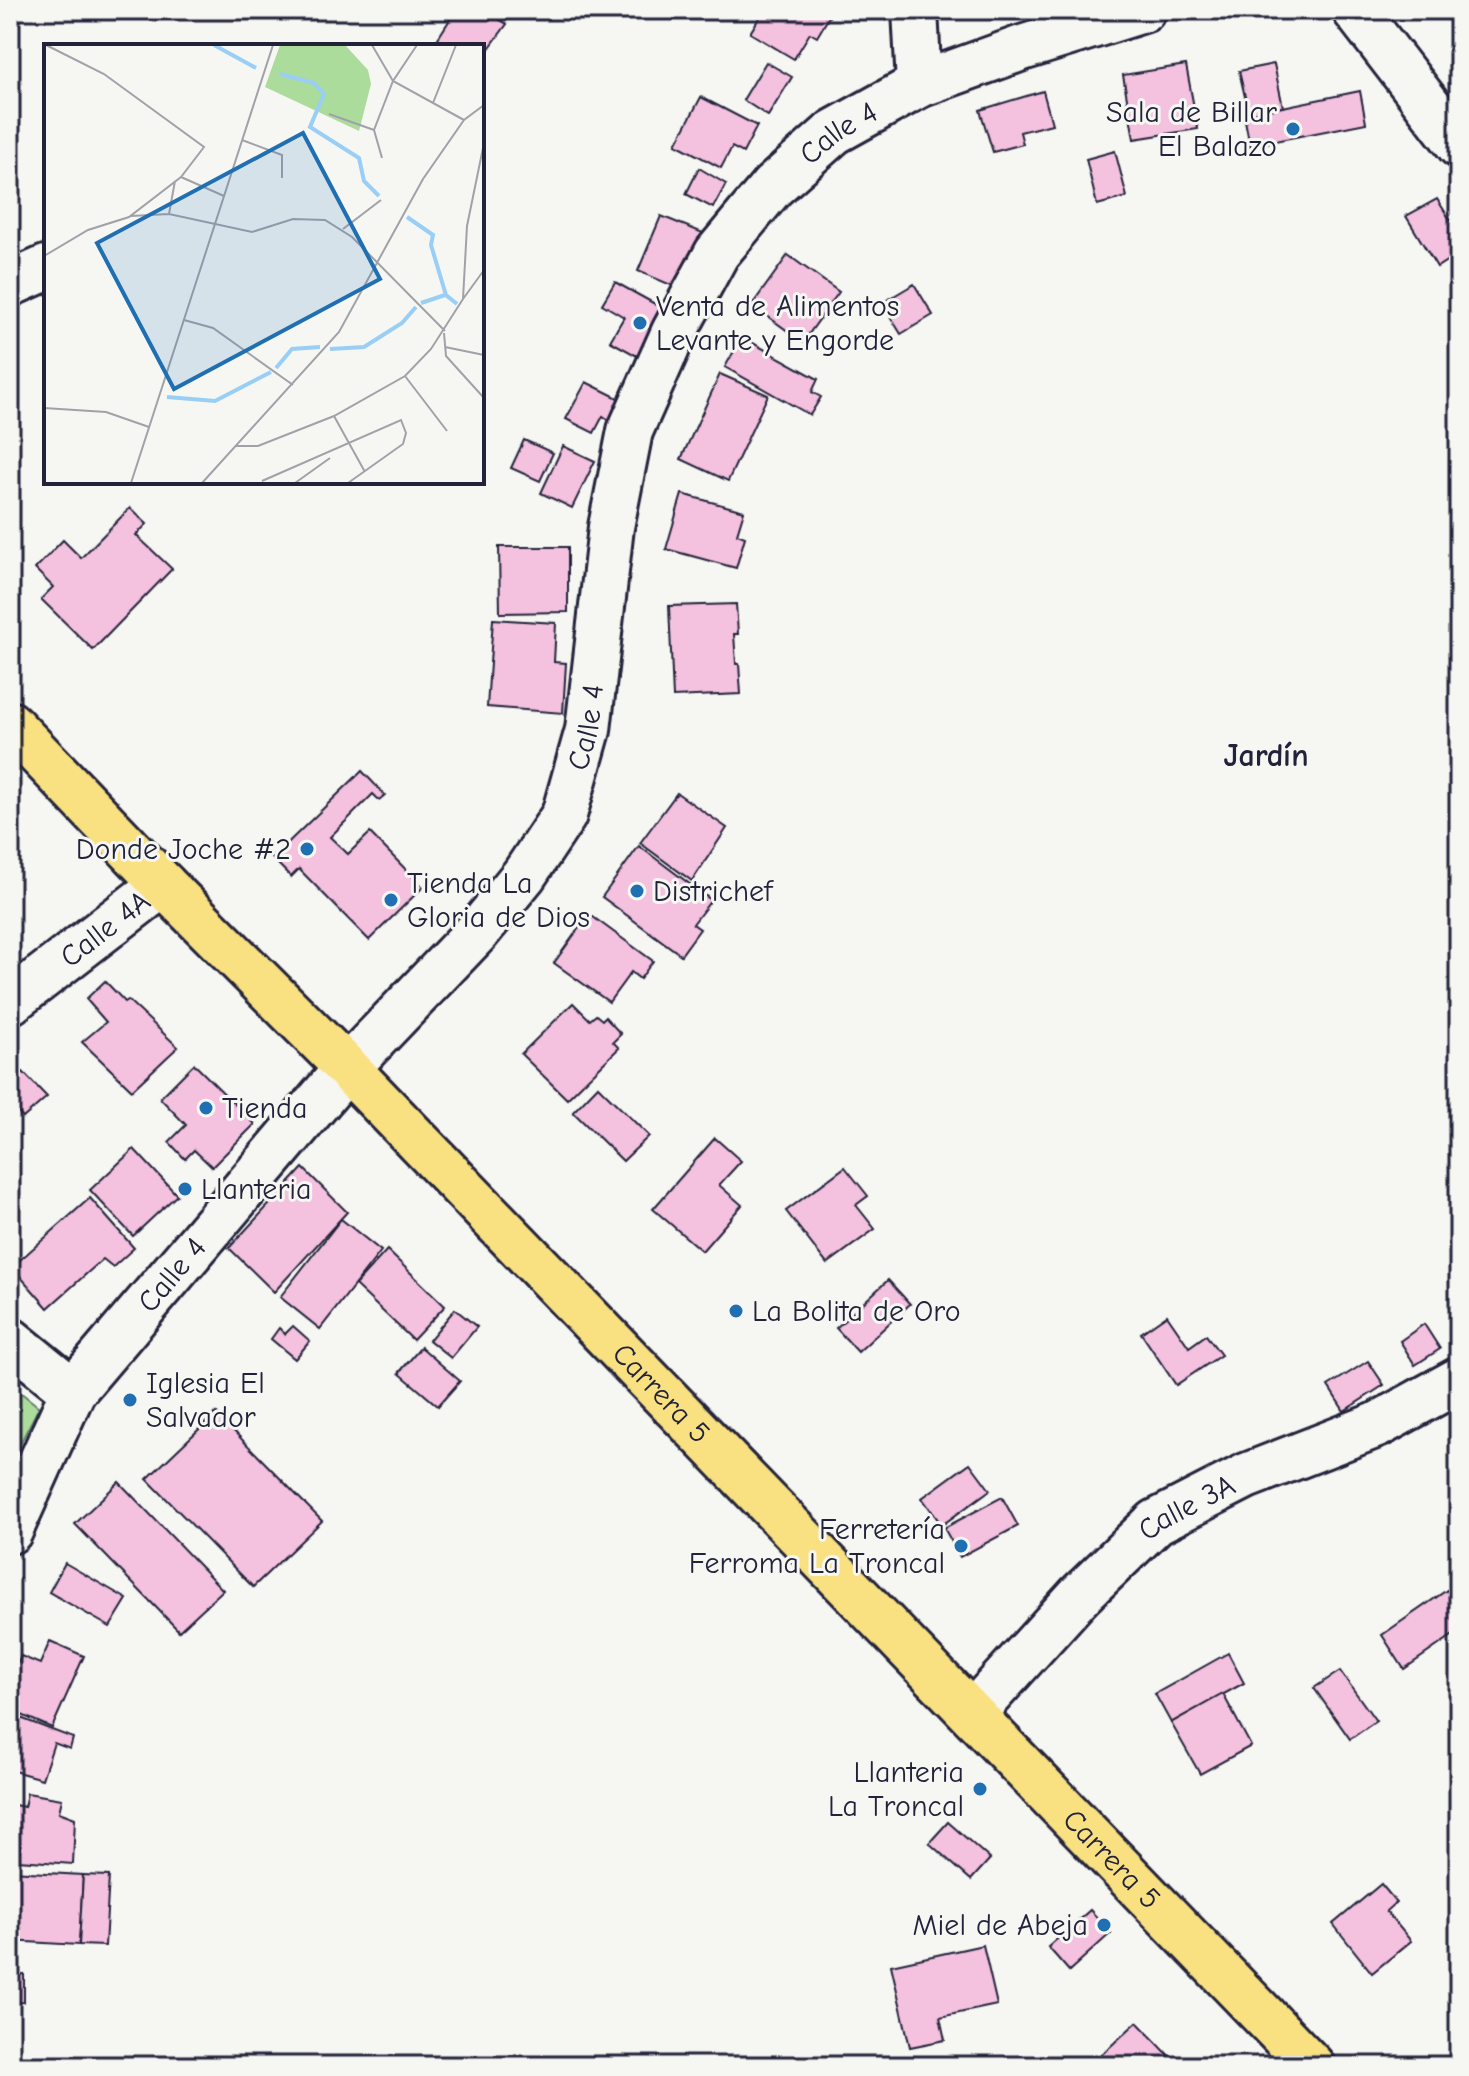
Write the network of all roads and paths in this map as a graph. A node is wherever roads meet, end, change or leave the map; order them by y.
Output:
1 (915, 10) edge
2 (1143, 10) edge
3 (1355, 10) edge
4 (919, 85) junction
5 (1459, 145) edge
6 (44, 269) edge
7 (10, 284) edge
8 (10, 724) edge
9 (163, 884) junction
10 (10, 1002) edge
11 (347, 1068) junction
12 (10, 1340) edge
13 (1459, 1380) edge
14 (73, 1391) junction
15 (10, 1531) edge
16 (972, 1714) junction
17 (1312, 2066) edge

1 - 4 street
2 - 4 street, Calle 4
3 - 5 street
4 - 11 street, Calle 4
6 - 7 street
8 - 9 highway, Carrera 5
9 - 10 street, Calle 4A
9 - 11 highway, Carrera 5
11 - 14 street, Calle 4
11 - 16 highway, Carrera 5
12 - 14 street
13 - 16 street, Calle 3A
14 - 15 street, Calle 4
16 - 17 highway, Carrera 5

